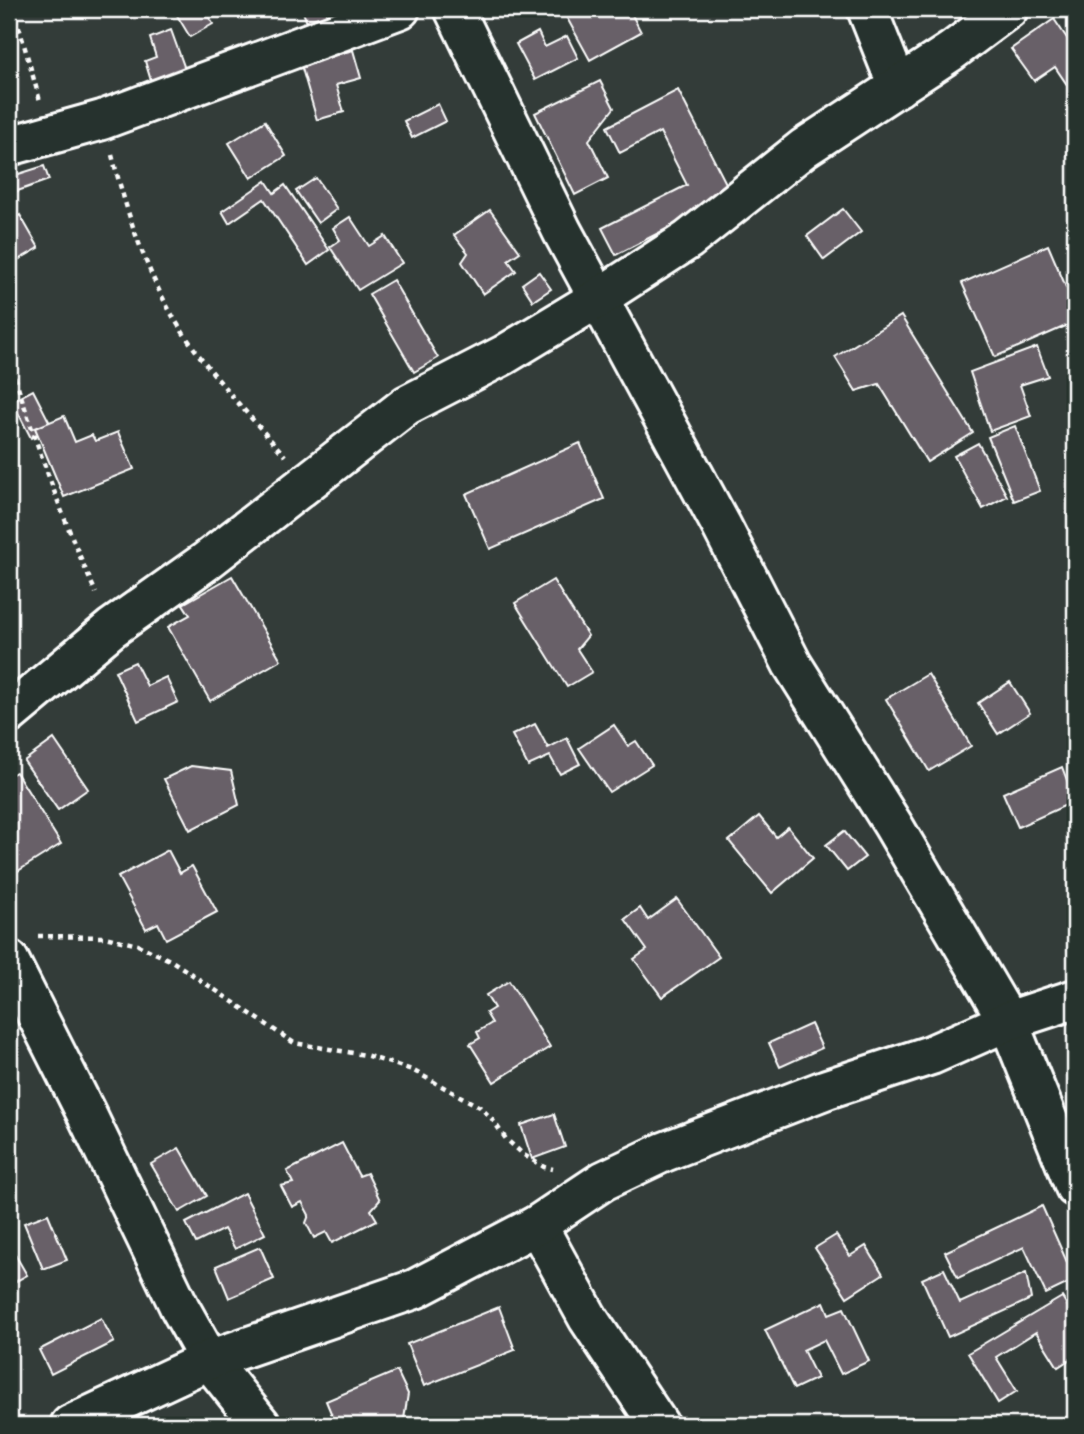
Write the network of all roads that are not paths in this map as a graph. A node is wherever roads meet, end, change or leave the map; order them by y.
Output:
1 (400, 9) edge
2 (454, 9) edge
3 (867, 9) edge
4 (1008, 9) edge
5 (898, 87) junction
6 (9, 146) edge
7 (600, 297) junction
8 (9, 714) edge
9 (20, 948) edge
10 (1075, 999) edge
11 (1009, 1021) junction
12 (1075, 1187) edge
13 (537, 1225) junction
14 (209, 1360) junction
15 (70, 1425) edge
16 (261, 1425) edge
17 (659, 1425) edge

1 - 6 street
2 - 7 street
3 - 5 street
4 - 5 street
5 - 7 street
7 - 8 street
7 - 11 street
9 - 14 street
10 - 11 street
11 - 12 street
11 - 13 street
13 - 14 street
13 - 17 street
14 - 15 street
14 - 16 street

